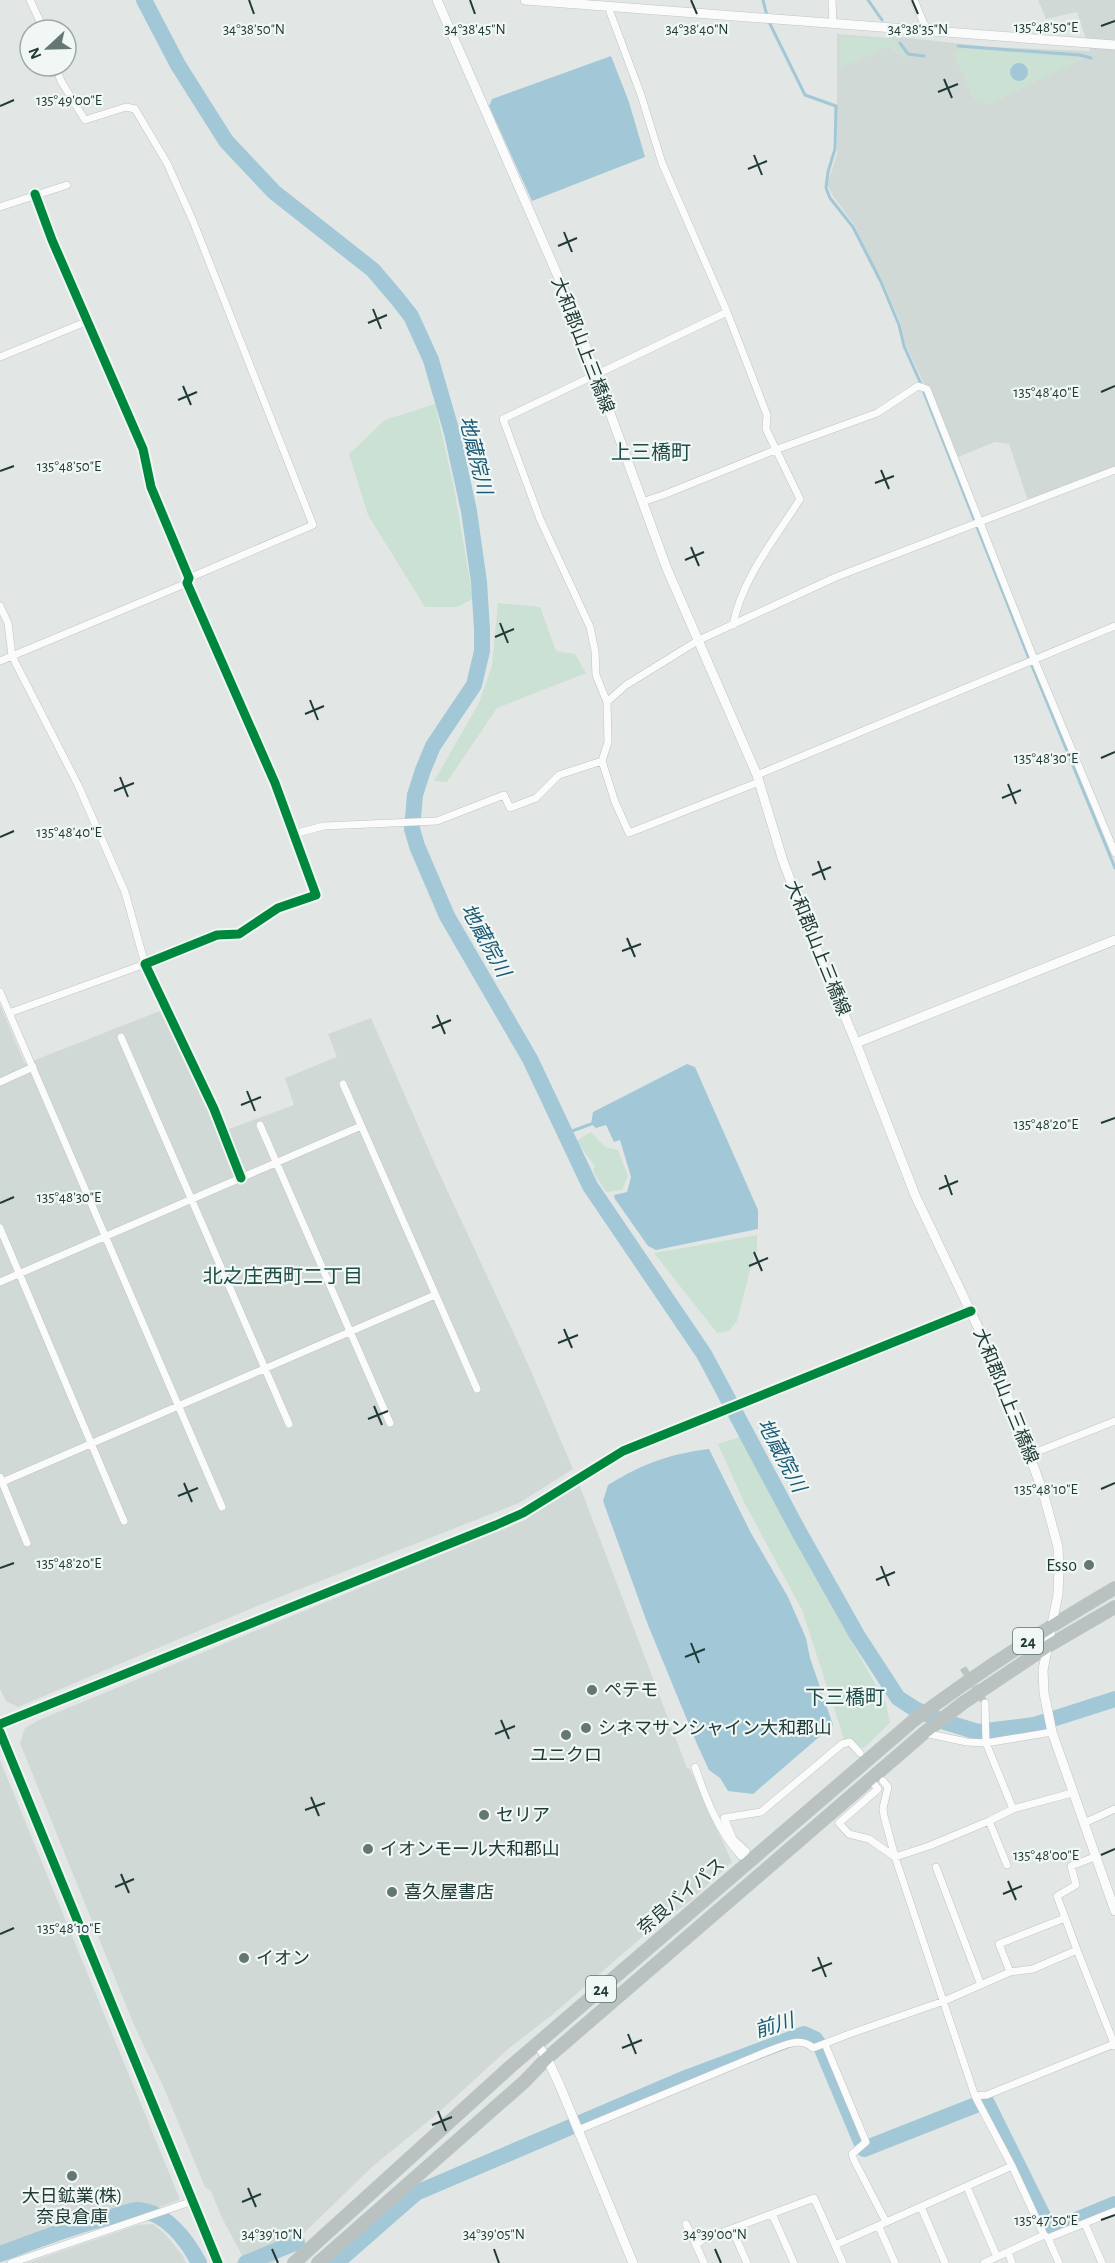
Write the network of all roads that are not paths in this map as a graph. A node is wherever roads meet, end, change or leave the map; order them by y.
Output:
1 (30, 0) edge
2 (437, 0) edge
3 (525, 0) edge
4 (832, 0) edge
5 (914, 0) edge
6 (610, 7) junction
7 (38, 18) edge
8 (834, 23) junction
9 (930, 32) junction
10 (1115, 45) edge
11 (60, 78) edge
12 (68, 185) dead end
13 (35, 194) junction
14 (0, 207) edge
15 (727, 312) junction
16 (88, 321) junction
17 (0, 357) edge
18 (595, 374) junction
19 (775, 450) junction
20 (1115, 470) edge
21 (642, 502) junction
22 (980, 522) junction
23 (188, 581) junction
24 (0, 606) edge
25 (733, 625) junction
26 (1115, 626) edge
27 (699, 640) junction
28 (12, 656) junction
29 (1031, 660) junction
30 (0, 662) edge
31 (607, 702) junction
32 (602, 761) junction
33 (758, 779) junction
34 (293, 834) junction
35 (1115, 853) edge
36 (1115, 940) edge
37 (145, 964) junction
38 (0, 992) edge
39 (9, 1013) junction
40 (122, 1036) dead end
41 (856, 1043) junction
42 (33, 1067) junction
43 (0, 1082) edge
44 (343, 1084) dead end
45 (260, 1125) dead end
46 (361, 1126) junction
47 (275, 1162) junction
48 (241, 1178) junction
49 (191, 1199) junction
50 (0, 1228) edge
51 (105, 1236) junction
52 (19, 1274) junction
53 (0, 1282) edge
54 (435, 1294) junction
55 (971, 1311) junction
56 (349, 1331) junction
57 (263, 1368) junction
58 (477, 1389) dead end
59 (178, 1404) junction
60 (1115, 1421) edge
61 (390, 1422) dead end
62 (289, 1424) dead end
63 (90, 1443) junction
64 (1029, 1455) junction
65 (1, 1481) edge
66 (222, 1507) dead end
67 (124, 1521) dead end
68 (27, 1543) dead end
69 (1115, 1588) edge
70 (1115, 1608) edge
71 (1053, 1625) junction
72 (1048, 1646) junction
73 (985, 1703) tunnel mouth
74 (0, 1724) edge
75 (927, 1731) junction
76 (1051, 1731) junction
77 (0, 1732) edge
78 (986, 1740) junction
79 (860, 1753) dead end
80 (695, 1767) dead end
81 (877, 1780) junction
82 (1072, 1793) junction
83 (1013, 1809) junction
84 (1115, 1809) edge
85 (989, 1821) junction
86 (1084, 1822) junction
87 (1097, 1856) junction
88 (895, 1857) junction
89 (1007, 1865) dead end
90 (936, 1867) dead end
91 (1115, 1911) edge
92 (1065, 1918) junction
93 (1077, 1950) junction
94 (1010, 1972) junction
95 (981, 1984) junction
96 (944, 2001) junction
97 (537, 2044) junction
98 (825, 2044) junction
99 (1115, 2045) edge
100 (547, 2058) junction
101 (975, 2096) junction
102 (578, 2130) junction
103 (1012, 2166) junction
104 (967, 2187) junction
105 (193, 2201) junction
106 (921, 2207) junction
107 (1115, 2211) edge
108 (772, 2214) junction
109 (686, 2224) dead end
110 (882, 2224) junction
111 (1086, 2224) junction
112 (732, 2229) junction
113 (1046, 2236) junction
114 (696, 2245) junction
115 (835, 2245) junction
116 (1008, 2252) junction
117 (997, 2257) junction
118 (11, 2263) edge
119 (218, 2263) edge
120 (294, 2263) edge
121 (318, 2263) edge
122 (633, 2263) edge
123 (704, 2263) edge
124 (747, 2263) edge
125 (794, 2263) edge
126 (843, 2263) edge
127 (895, 2263) edge
128 (945, 2263) edge
129 (984, 2263) edge
130 (1012, 2263) edge
131 (1059, 2263) edge
132 (1102, 2263) edge

1 - 7 street
2 - 18 main road, 大和郡山上三橋線
3 - 6 main road
4 - 8 street
5 - 9 street
6 - 8 main road
6 - 15 street
8 - 9 main road
9 - 10 main road
11 - 23 street
12 - 13 street
13 - 14 street
13 - 16 street
15 - 18 street
15 - 19 street
16 - 17 street
16 - 23 street
18 - 21 main road, 大和郡山上三橋線
18 - 31 street
19 - 21 street
19 - 22 street
19 - 25 street
20 - 22 street
21 - 27 main road, 大和郡山上三橋線
22 - 25 street
22 - 29 street
23 - 28 street
23 - 34 street
24 - 28 street
25 - 27 street
26 - 29 street
27 - 31 street
27 - 33 main road, 大和郡山上三橋線
28 - 30 street
28 - 37 street
29 - 33 street
29 - 35 street
31 - 32 street
32 - 33 street
32 - 34 street
33 - 41 main road, 大和郡山上三橋線
34 - 37 street
36 - 41 main road
37 - 39 street
37 - 48 street
38 - 39 street
39 - 42 street
40 - 49 street
41 - 55 main road, 大和郡山上三橋線
42 - 43 street
42 - 51 street
44 - 46 street
45 - 47 street
46 - 47 street
46 - 54 street
47 - 48 street
47 - 56 street
48 - 49 street
49 - 51 street
49 - 57 street
50 - 52 street
51 - 52 street
51 - 59 street
52 - 53 street
52 - 63 street
54 - 56 street
54 - 58 street
55 - 64 main road, 大和郡山上三橋線
55 - 74 main road
56 - 57 street
56 - 61 street
57 - 59 street
57 - 62 street
59 - 63 street
59 - 66 street
60 - 64 street
63 - 65 street
63 - 67 street
64 - 71 main road, 大和郡山上三橋線
65 - 68 street
69 - 71 highway, 奈良バイパス / 24
70 - 72 highway, 奈良バイパス / 24
71 - 72 main road, 大和郡山上三橋線
71 - 97 highway, 奈良バイパス / 24
72 - 75 highway, 奈良バイパス / 24
72 - 76 main road, 大和郡山上三橋線
73 - 78 street
75 - 78 street
75 - 81 highway, 奈良バイパス / 24
76 - 78 street
76 - 82 main road, 大和郡山上三橋線
77 - 105 main road
78 - 83 street
79 - 80 street
81 - 88 street
81 - 88 street
81 - 100 highway, 奈良バイパス / 24
82 - 83 street
82 - 86 main road, 大和郡山上三橋線
83 - 85 street
84 - 86 street
85 - 88 street
85 - 89 street
86 - 87 main road, 大和郡山上三橋線
87 - 91 main road, 大和郡山上三橋線
87 - 92 street
88 - 96 street
90 - 95 street
92 - 93 street
92 - 94 street
93 - 94 street
93 - 99 street
94 - 95 street
95 - 96 street
96 - 98 street
96 - 101 street
97 - 100 main road
97 - 120 highway, 奈良バイパス / 24
98 - 102 street
98 - 110 street
99 - 101 street
100 - 102 main road
100 - 121 highway, 奈良バイパス / 24
101 - 103 street
102 - 122 main road
103 - 104 street
103 - 113 street
104 - 106 street
104 - 117 street
105 - 118 street
105 - 119 main road
106 - 110 street
106 - 128 street
107 - 111 street
108 - 112 street
108 - 115 street
108 - 125 street
109 - 114 street
110 - 115 street
110 - 127 street
111 - 113 street
111 - 132 street
112 - 114 street
112 - 124 street
113 - 116 street
113 - 131 street
114 - 123 street
115 - 126 street
116 - 117 street
116 - 130 street
117 - 129 street

